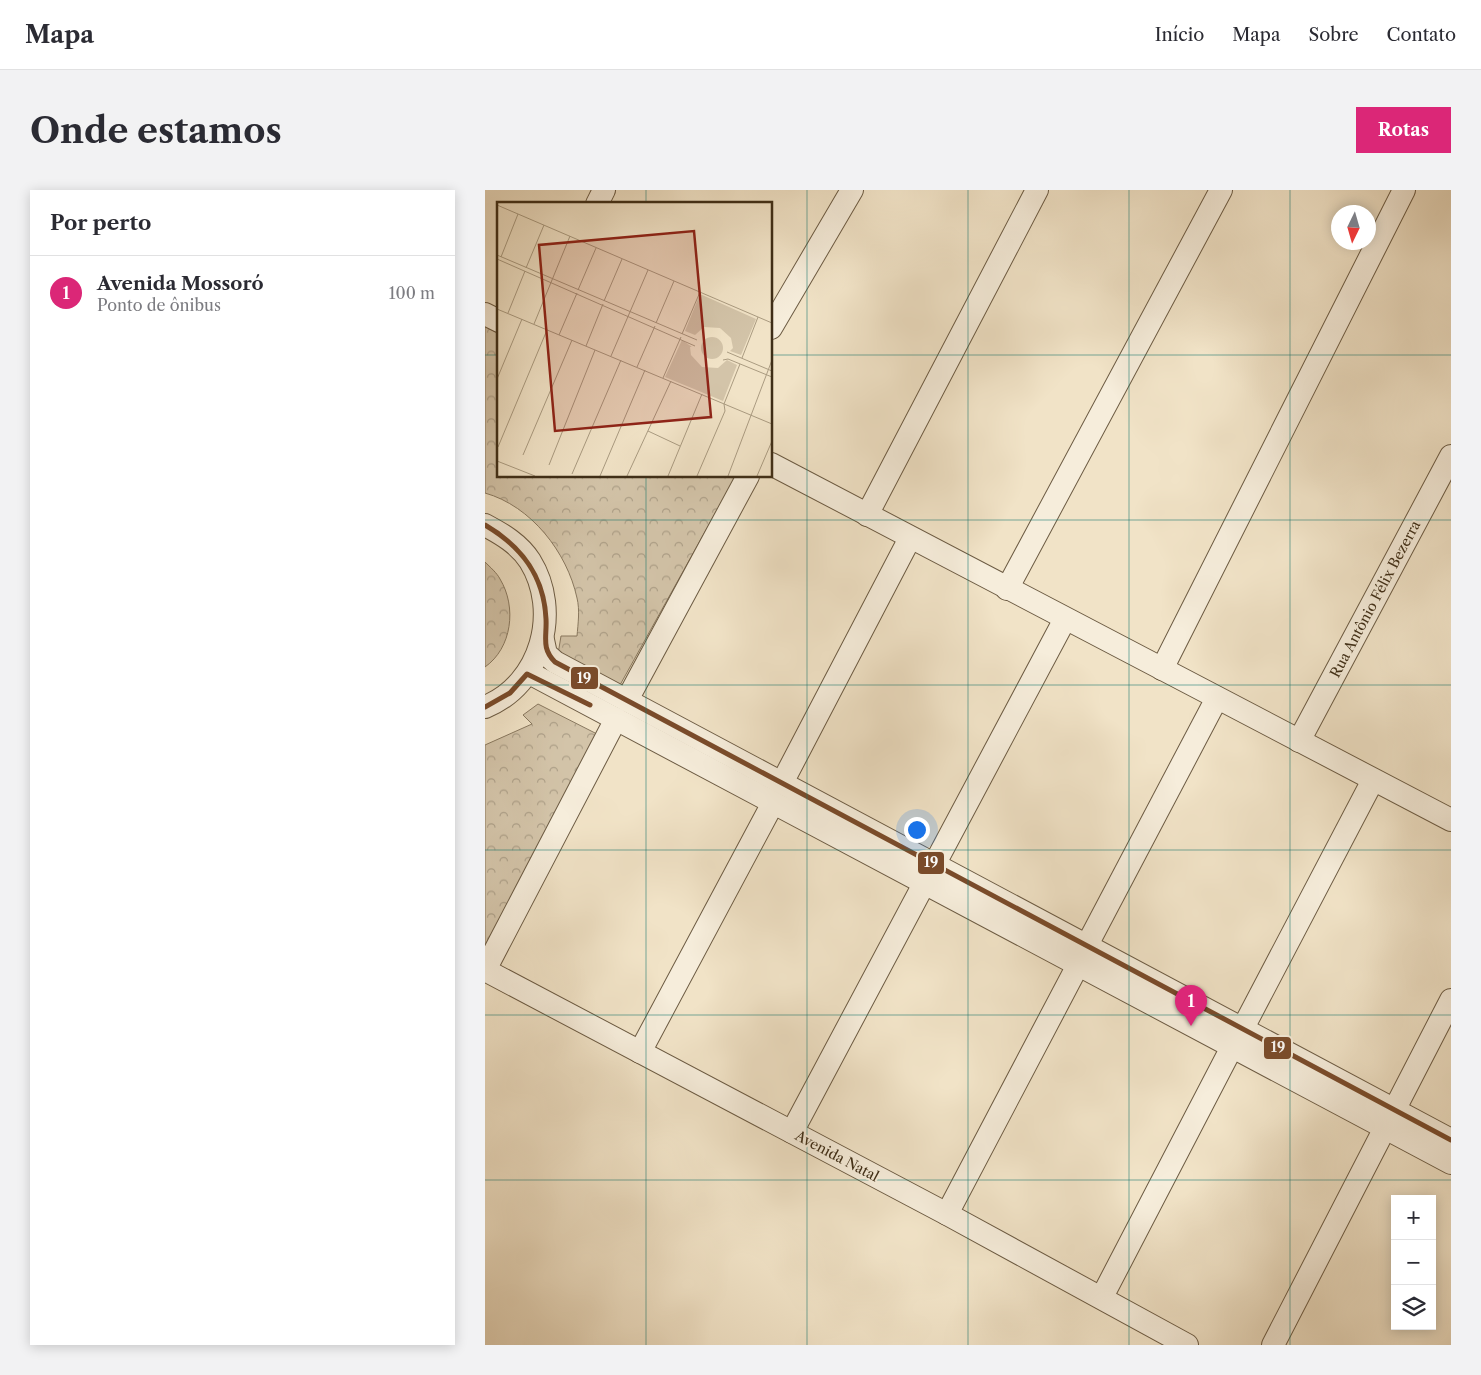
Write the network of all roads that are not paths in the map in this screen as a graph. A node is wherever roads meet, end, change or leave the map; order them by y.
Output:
1 (604, 190) edge
2 (852, 190) edge
3 (1037, 190) edge
4 (1221, 190) edge
5 (1404, 190) edge
6 (598, 202) edge
7 (485, 314) edge
8 (497, 320) edge
9 (773, 325) edge
10 (1451, 456) edge
11 (773, 465) edge
12 (747, 478) edge
13 (867, 515) junction
14 (485, 525) edge
15 (910, 538) junction
16 (1007, 589) junction
17 (1065, 619) junction
18 (543, 640) junction
19 (1162, 669) junction
20 (527, 674) junction
21 (1217, 698) junction
22 (627, 700) junction
23 (485, 707) edge
24 (617, 719) junction
25 (1299, 741) junction
26 (1373, 780) junction
27 (777, 793) junction
28 (1449, 813) edge
29 (931, 874) junction
30 (1082, 955) junction
31 (485, 970) edge
32 (1451, 1000) edge
33 (1237, 1038) junction
34 (640, 1052) junction
35 (1390, 1119) junction
36 (792, 1132) junction
37 (1451, 1140) edge
38 (1451, 1164) edge
39 (947, 1214) junction
40 (1102, 1297) junction
41 (1187, 1345) edge
42 (1273, 1345) edge

1 - 6 street
2 - 9 street
3 - 13 street
4 - 16 street
5 - 19 street
7 - 8 street
10 - 25 street, Rua Antônio Félix Bezerra
11 - 13 street
12 - 22 street
13 - 15 street
14 - 18 street
15 - 16 street
15 - 27 street
16 - 17 street
17 - 19 street
17 - 29 street
18 - 20 street
18 - 22 street
19 - 21 street
20 - 23 street
20 - 24 street
21 - 25 street
21 - 30 street
22 - 27 street
24 - 27 street
24 - 31 street
25 - 26 street
26 - 28 street
26 - 33 street
27 - 29 street
27 - 34 street
29 - 30 street
29 - 36 street
30 - 33 street
30 - 39 street
31 - 34 street, Avenida Natal
32 - 35 street
33 - 35 street
33 - 40 street
34 - 36 street, Avenida Natal
35 - 37 street
35 - 38 street
35 - 42 street
36 - 39 street, Avenida Natal
39 - 40 street, Avenida Natal
40 - 41 street, Avenida Natal

